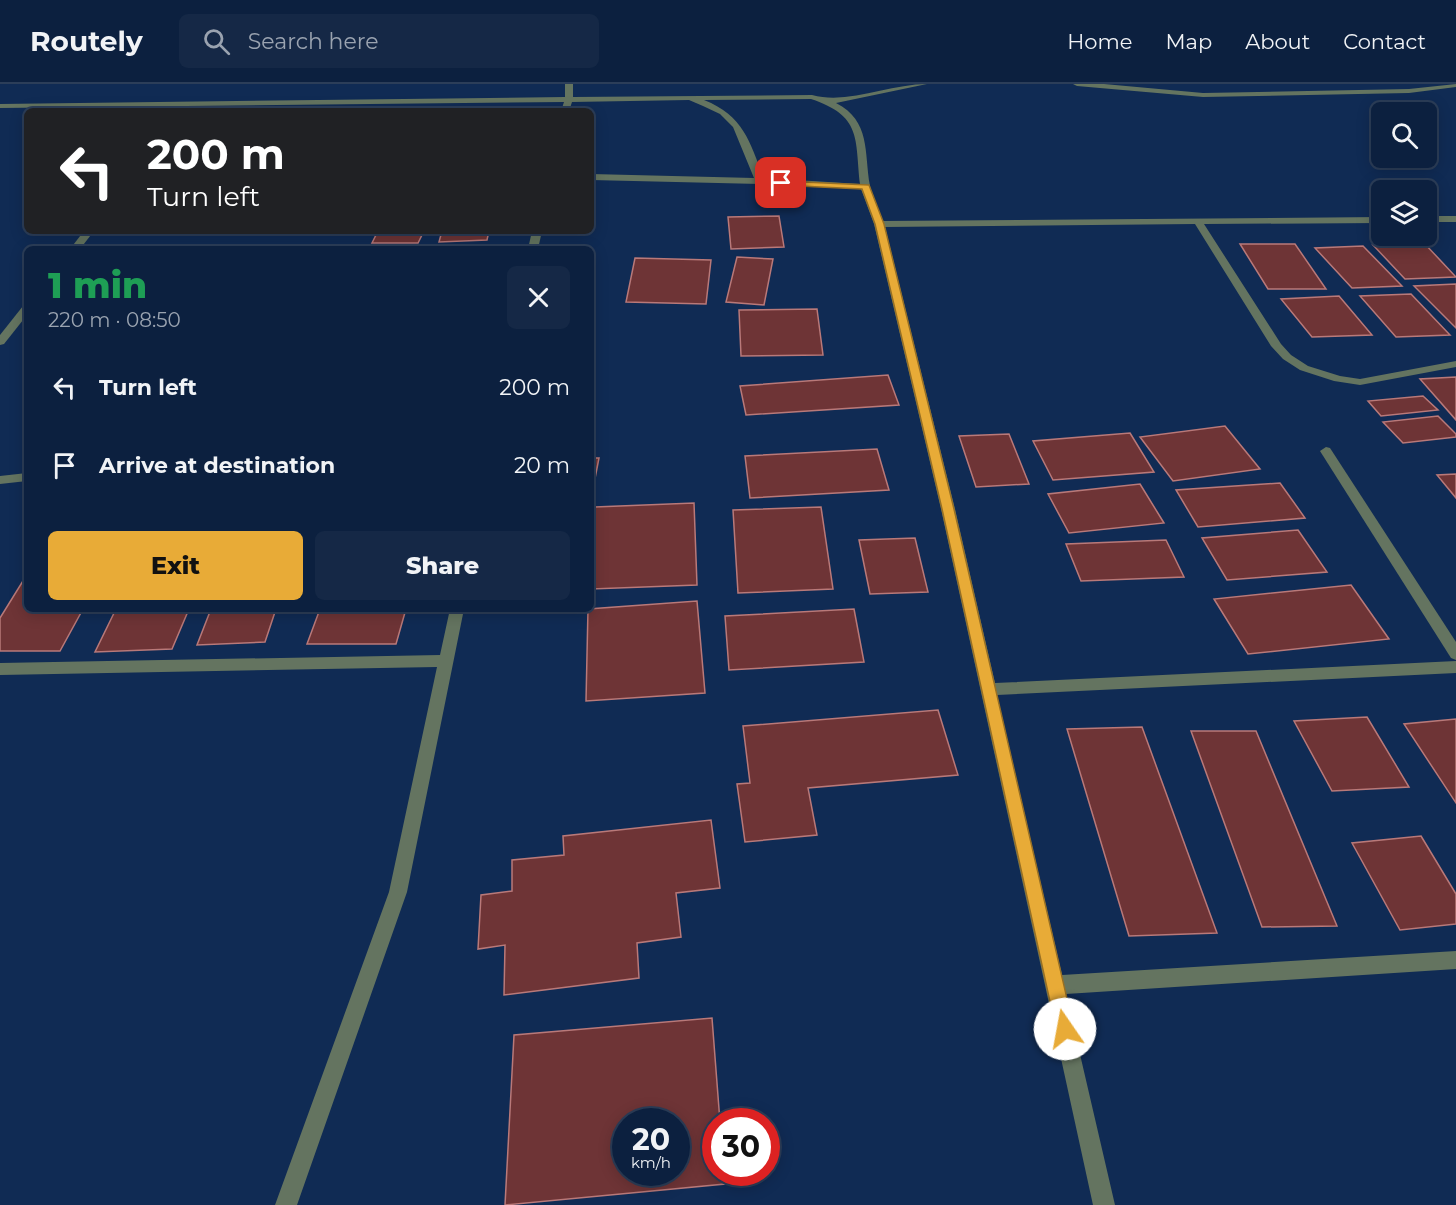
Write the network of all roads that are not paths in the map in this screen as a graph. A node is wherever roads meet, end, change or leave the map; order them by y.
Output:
1 (569, 84) edge
2 (923, 84) edge
3 (1077, 84) edge
4 (1456, 85) edge
5 (690, 98) junction
6 (569, 99) junction
7 (831, 101) junction
8 (212, 104) junction
9 (0, 106) edge
10 (207, 108) edge
11 (566, 108) edge
12 (594, 177) edge
13 (760, 181) junction
14 (866, 187) junction
15 (1437, 219) edge
16 (1456, 219) edge
17 (1371, 220) edge
18 (1198, 222) junction
19 (879, 224) junction
20 (87, 234) edge
21 (77, 246) edge
22 (21, 322) edge
23 (0, 342) edge
24 (1456, 364) edge
25 (1326, 451) dead end
26 (24, 477) edge
27 (0, 480) edge
28 (456, 612) edge
29 (1456, 654) edge
30 (446, 661) junction
31 (1456, 667) edge
32 (0, 669) edge
33 (989, 689) junction
34 (1456, 960) edge
35 (1055, 985) junction
36 (286, 1205) edge
37 (1104, 1205) edge

1 - 6 street
2 - 7 street
3 - 4 street
5 - 6 street
5 - 7 street
5 - 13 street
6 - 8 street
6 - 11 street
7 - 14 street
8 - 9 street
8 - 10 street
12 - 13 street
13 - 14 street
14 - 19 street
15 - 16 street
17 - 18 street
18 - 19 street
18 - 24 street
19 - 33 street
20 - 21 street
22 - 23 street
25 - 29 street
26 - 27 street
28 - 30 street
30 - 32 street
30 - 36 street
31 - 33 street
33 - 35 street
34 - 35 street
35 - 37 street

